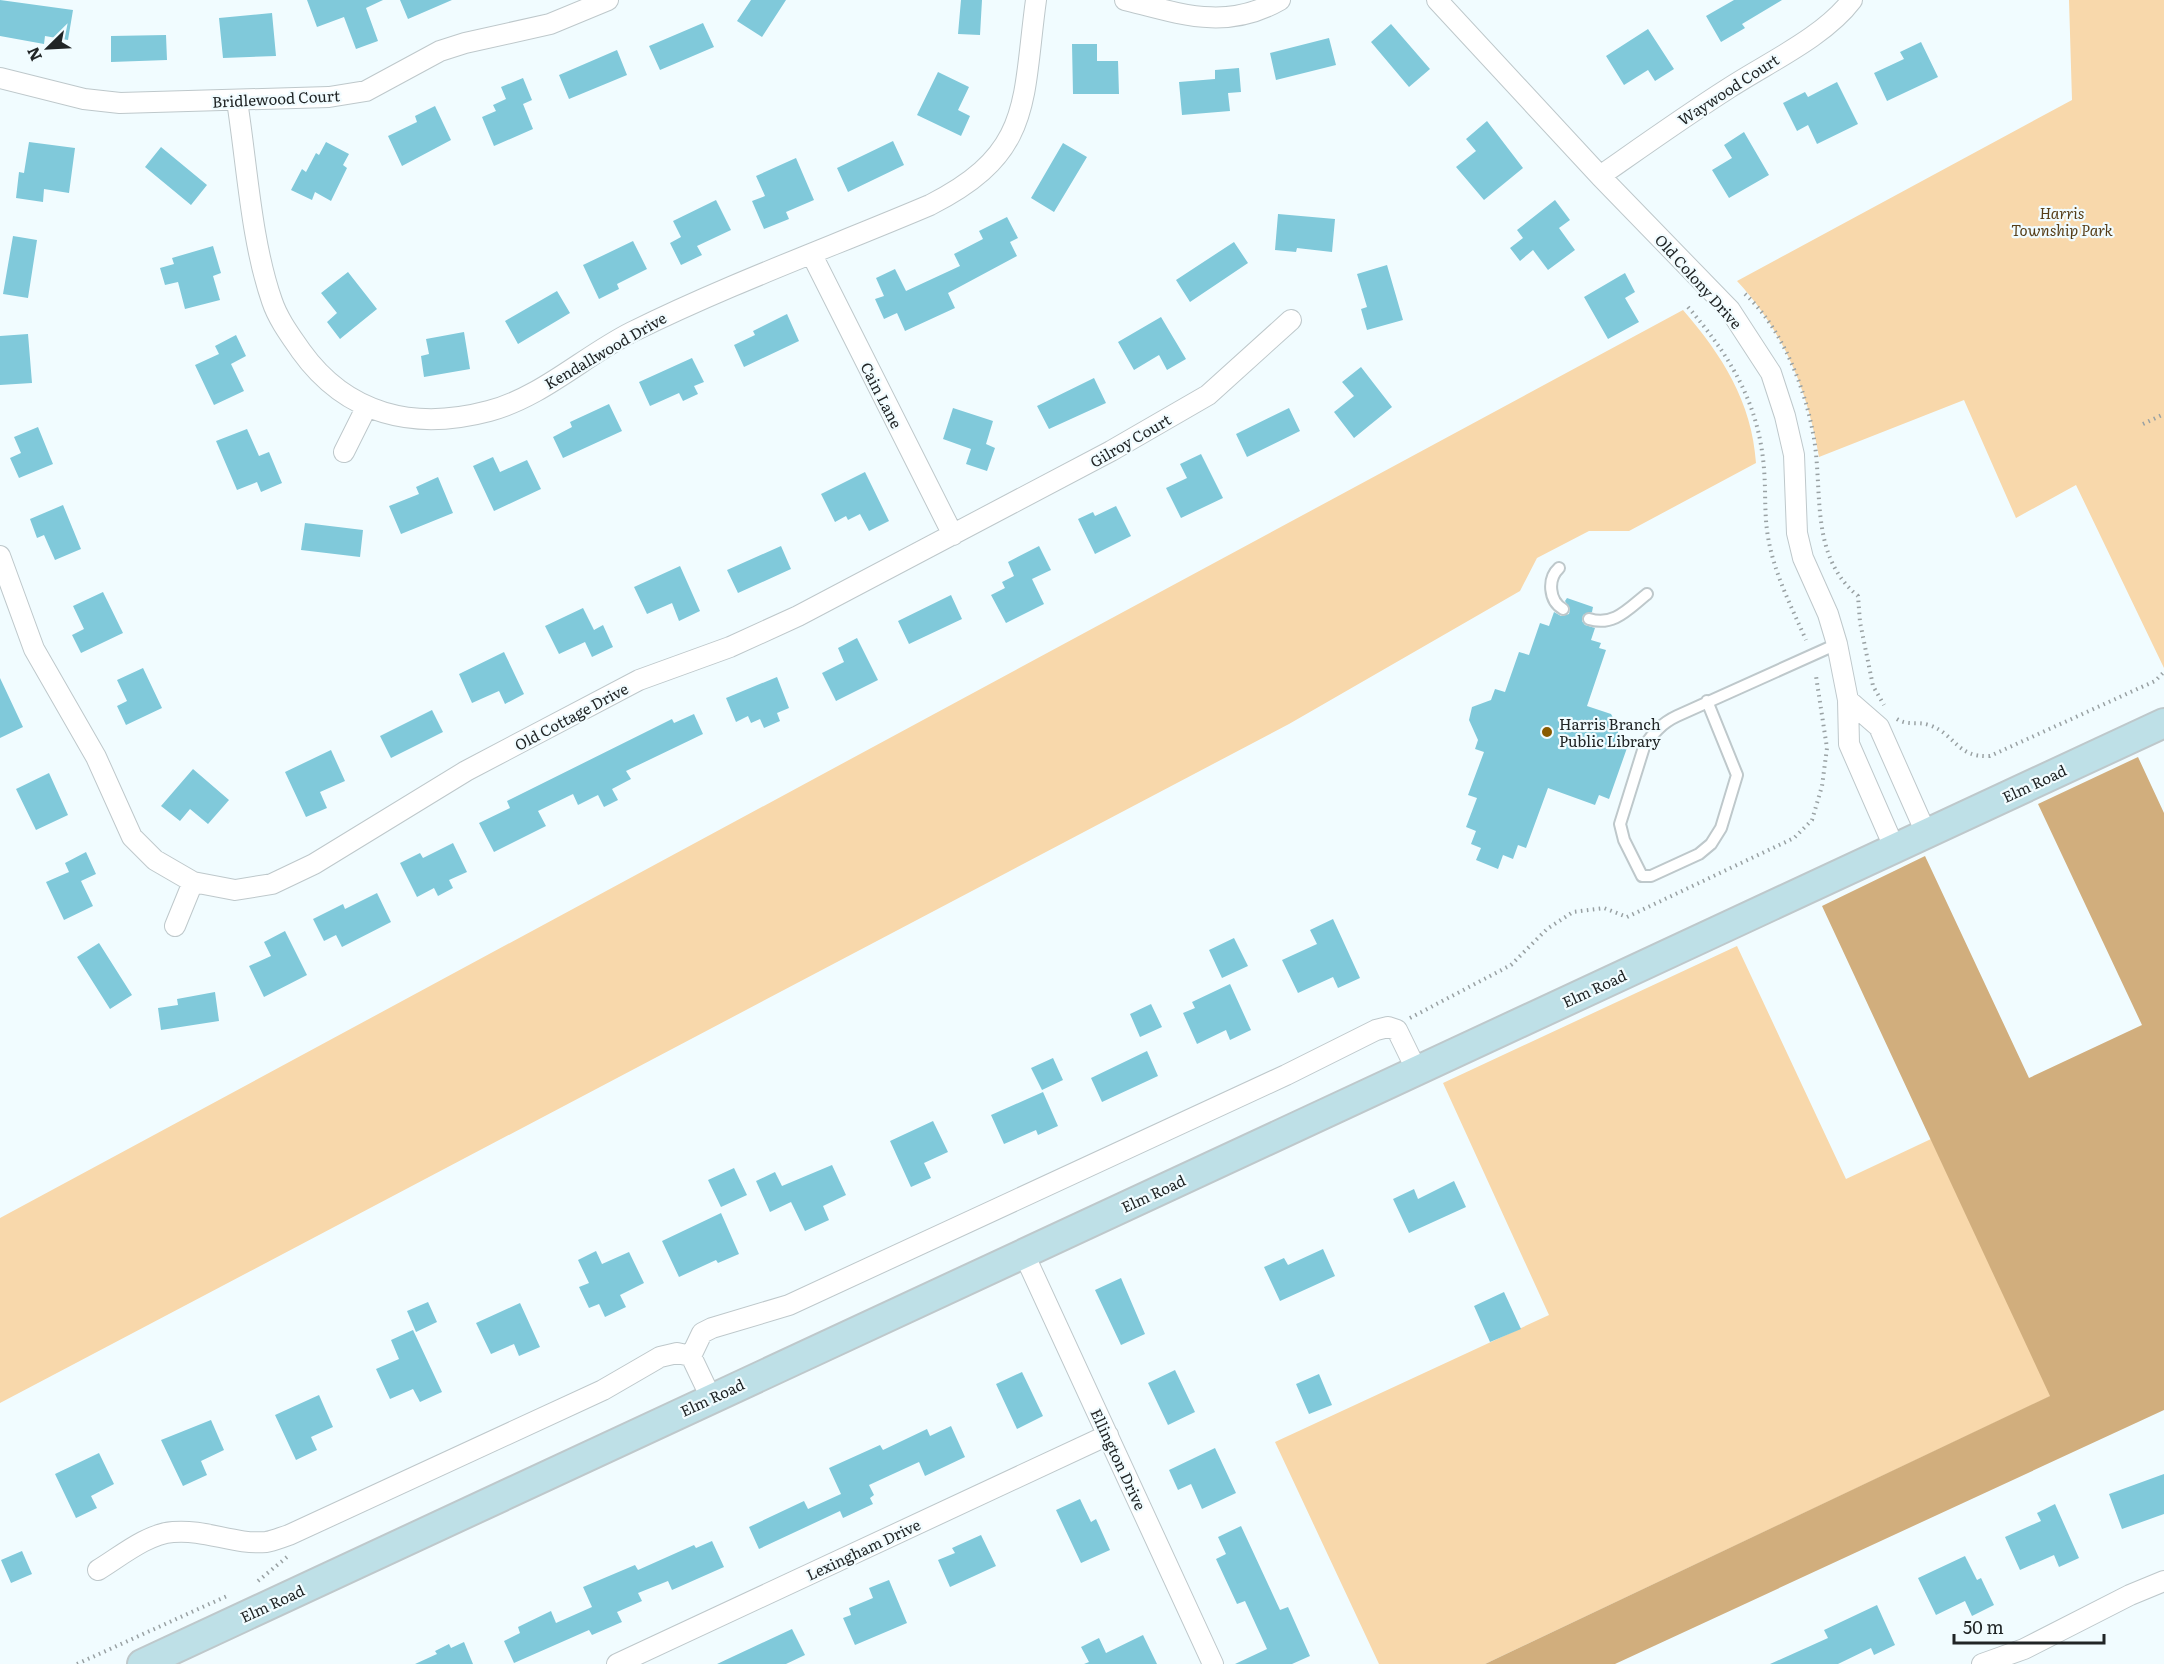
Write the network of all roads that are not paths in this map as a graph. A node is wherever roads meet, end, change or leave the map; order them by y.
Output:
1 (608, 0) edge
2 (1036, 0) edge
3 (1125, 0) edge
4 (1280, 0) edge
5 (1437, 0) edge
6 (1852, 0) edge
7 (0, 78) edge
8 (237, 101) junction
9 (1600, 176) junction
10 (812, 255) junction
11 (1291, 320) dead end
12 (366, 408) junction
13 (344, 452) dead end
14 (952, 535) junction
15 (0, 556) edge
16 (1559, 568) dead end
17 (1647, 594) dead end
18 (1563, 609) dead end
19 (1590, 619) dead end
20 (1838, 644) junction
21 (1848, 700) junction
22 (1707, 701) junction
23 (2164, 723) edge
24 (1926, 833) junction
25 (1894, 847) junction
26 (193, 882) junction
27 (175, 927) dead end
28 (1417, 1071) junction
29 (1024, 1254) junction
30 (691, 1356) junction
31 (711, 1398) junction
32 (1108, 1435) junction
33 (98, 1569) dead end
34 (2164, 1581) edge
35 (142, 1664) edge
36 (617, 1664) edge
37 (1214, 1664) edge
38 (1982, 1664) edge

1 - 8 street, Bridlewood Court
2 - 10 street, Kendallwood Drive
3 - 4 street
5 - 9 street, Old Colony Drive
6 - 9 street, Waywood Court
7 - 8 street, Bridlewood Court
8 - 12 street, Kendallwood Drive
9 - 20 street, Old Colony Drive
10 - 12 street, Kendallwood Drive
10 - 14 street, Cain Lane
11 - 14 street, Gilroy Court
12 - 13 street
14 - 26 street, Old Cottage Drive
15 - 26 street, Old Cottage Drive
16 - 18 lane
17 - 19 lane
20 - 21 street, Old Colony Drive
20 - 22 lane
21 - 24 street
21 - 25 street, Old Colony Drive
22 - 22 lane
23 - 24 street, Elm Road
24 - 25 street, Elm Road
25 - 28 street, Elm Road
26 - 27 street
28 - 29 street, Elm Road
28 - 30 street
29 - 31 street, Elm Road
29 - 32 street, Ellington Drive
30 - 31 street
30 - 33 street
31 - 35 street, Elm Road
32 - 36 street, Lexingham Drive
32 - 37 street, Ellington Drive
34 - 38 street

